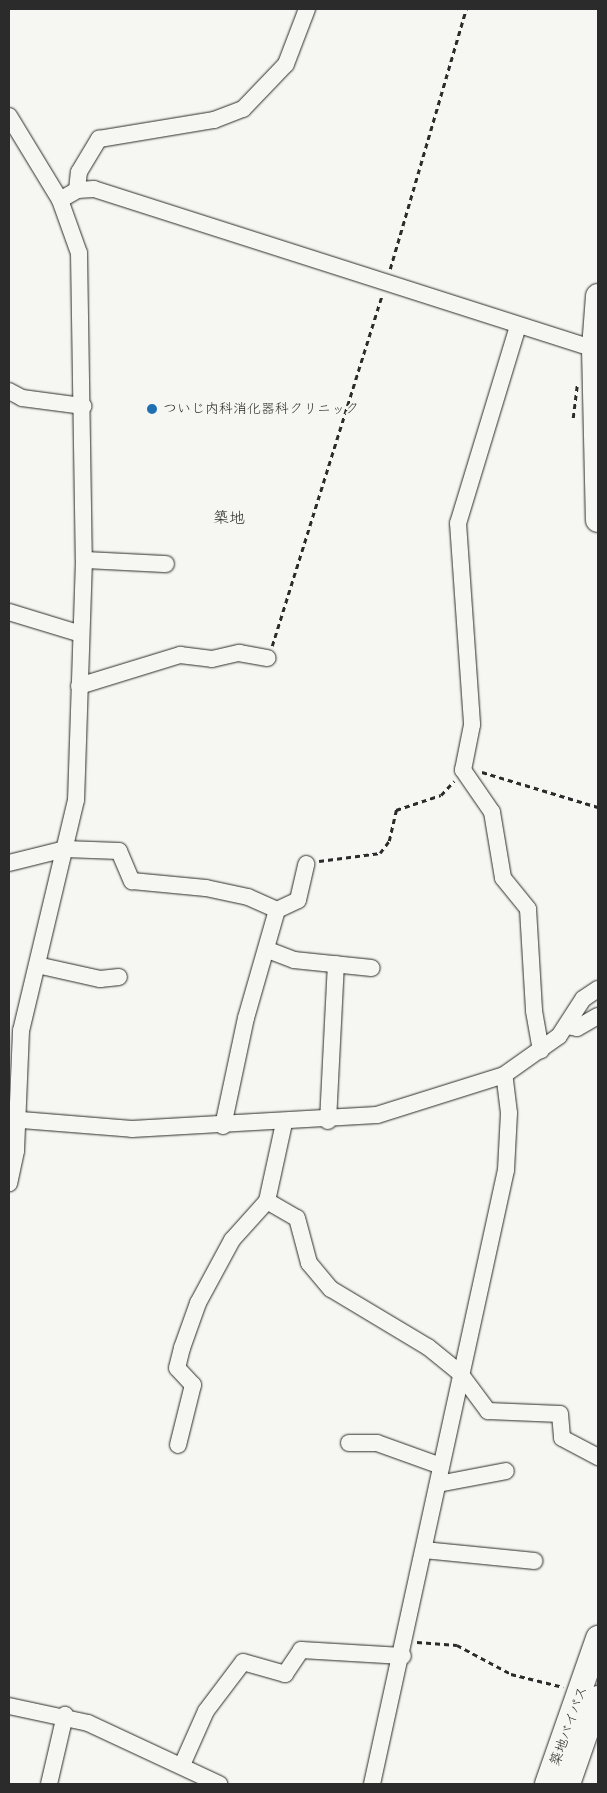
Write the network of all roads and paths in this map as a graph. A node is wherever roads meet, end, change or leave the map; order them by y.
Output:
1 (307, 9) edge
2 (466, 9) edge
3 (9, 116) edge
4 (77, 190) junction
5 (60, 200) junction
6 (386, 284) junction
7 (598, 296) edge
8 (518, 326) junction
9 (596, 349) edge
10 (573, 389) dead end
11 (9, 391) edge
12 (83, 406) junction
13 (573, 418) dead end
14 (598, 520) edge
15 (84, 560) junction
16 (166, 564) dead end
17 (9, 612) edge
18 (81, 634) junction
19 (268, 658) joint
20 (79, 686) junction
21 (463, 770) junction
22 (598, 807) edge
23 (65, 849) junction
24 (9, 863) edge
25 (306, 864) joint
26 (277, 910) junction
27 (268, 950) junction
28 (37, 964) junction
29 (336, 964) junction
30 (372, 968) dead end
31 (119, 977) dead end
32 (598, 989) edge
33 (598, 1016) edge
34 (567, 1026) junction
35 (541, 1050) junction
36 (504, 1075) junction
37 (12, 1119) edge
38 (328, 1121) junction
39 (284, 1123) junction
40 (224, 1126) junction
41 (9, 1183) edge
42 (267, 1201) junction
43 (459, 1372) junction
44 (349, 1443) dead end
45 (178, 1444) dead end
46 (598, 1456) edge
47 (441, 1466) junction
48 (506, 1471) dead end
49 (438, 1484) junction
50 (424, 1550) junction
51 (534, 1561) dead end
52 (598, 1638) edge
53 (404, 1648) junction
54 (590, 1695) edge
55 (9, 1706) edge
56 (65, 1715) junction
57 (182, 1766) junction
58 (50, 1784) edge
59 (219, 1784) edge
60 (372, 1784) edge
61 (547, 1784) edge
62 (568, 1784) edge

1 - 4 street
2 - 6 path
3 - 5 street
4 - 5 street
4 - 6 street
5 - 12 street
6 - 8 street
6 - 19 path
7 - 9 highway
8 - 9 street
8 - 21 street
9 - 14 highway
10 - 13 path
11 - 12 street
12 - 15 street
15 - 16 street
15 - 18 street
17 - 18 street
18 - 20 street
19 - 20 street
20 - 23 street
21 - 22 path
21 - 25 path
21 - 35 street
23 - 24 street
23 - 26 street
23 - 28 street
25 - 26 street
26 - 27 street
27 - 29 street
27 - 40 street
28 - 31 street
28 - 37 street
29 - 30 street
29 - 38 street
32 - 34 street
33 - 34 street
34 - 35 street
35 - 36 street
36 - 38 street
36 - 43 street
37 - 40 street
37 - 41 street
38 - 39 street
39 - 40 street
39 - 42 street
42 - 43 street
42 - 45 street
43 - 46 street
43 - 47 street
44 - 47 street
47 - 49 street
48 - 49 street
49 - 50 street
50 - 51 street
50 - 53 street
52 - 54 highway, 築地バイパス
53 - 54 path
53 - 57 street
53 - 60 street
54 - 61 highway, 築地バイパス
54 - 62 highway, 築地バイパス
55 - 56 street
56 - 57 street
56 - 58 street
57 - 59 street

